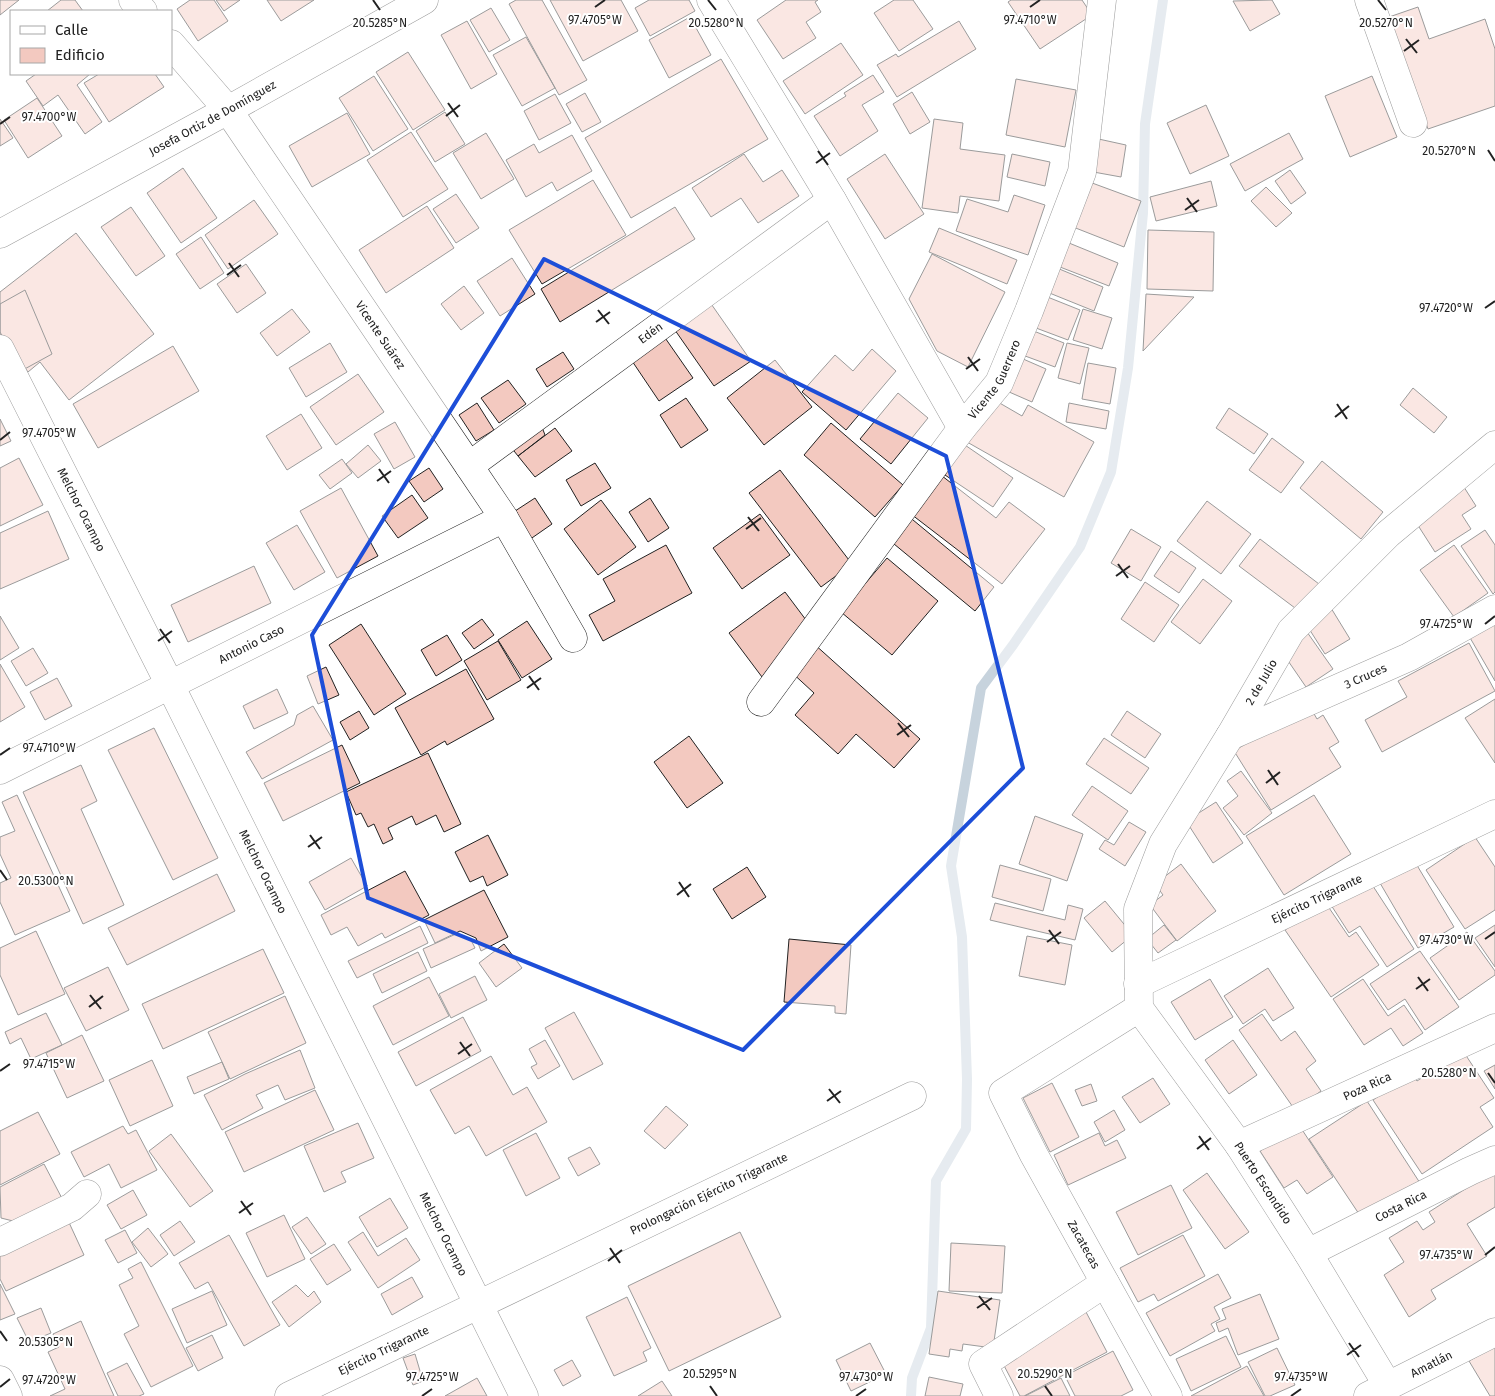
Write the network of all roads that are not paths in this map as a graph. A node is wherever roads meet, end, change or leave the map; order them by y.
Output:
1 (133, 0) edge
2 (711, 0) edge
3 (1102, 0) edge
4 (1369, 0) edge
5 (407, 4) edge
6 (142, 10) edge
7 (172, 45) edge
8 (228, 110) junction
9 (1413, 123) dead end
10 (832, 200) junction
11 (0, 234) edge
12 (0, 349) edge
13 (962, 428) junction
14 (1495, 445) edge
15 (469, 466) junction
16 (504, 518) junction
17 (1495, 610) edge
18 (573, 638) dead end
19 (170, 686) junction
20 (761, 702) dead end
21 (1230, 736) junction
22 (0, 770) edge
23 (1494, 819) edge
24 (1138, 996) junction
25 (1495, 1028) edge
26 (1002, 1093) joint
27 (912, 1096) dead end
28 (1239, 1145) junction
29 (1495, 1160) edge
30 (87, 1194) dead end
31 (0, 1242) edge
32 (1308, 1253) junction
33 (1105, 1283) junction
34 (478, 1304) junction
35 (1495, 1332) edge
36 (0, 1380) edge
37 (1378, 1391) edge
38 (8, 1396) edge
39 (289, 1396) edge
40 (524, 1396) edge
41 (1000, 1396) edge
42 (1168, 1396) edge

1 - 6 street
2 - 10 street
3 - 13 street, Vicente Guerrero
4 - 9 street
5 - 8 street, Josefa Ortiz de Domínguez
7 - 8 street, Vicente Suárez
8 - 11 street, Josefa Ortiz de Domínguez
8 - 15 street, Vicente Suárez
10 - 13 street
10 - 15 street, Edén
12 - 19 street, Melchor Ocampo
13 - 20 street, Vicente Guerrero
14 - 21 street, 2 de Julio
15 - 16 street, Vicente Suárez
16 - 18 street, Vicente Suárez
16 - 19 street, Antonio Caso
17 - 21 street, 3 Cruces
19 - 22 street, Antonio Caso
19 - 34 street, Melchor Ocampo
21 - 24 street, 2 de Julio
23 - 24 street, Ejército Trigarante
24 - 26 street, Ejército Trigarante
24 - 28 street, Puerto Escondido
25 - 28 street, Poza Rica
26 - 33 street, Zacatecas
27 - 34 street, Prolongación Ejército Trigarante
28 - 32 street, Puerto Escondido
29 - 32 street, Costa Rica
30 - 31 street
32 - 37 street, Puerto Escondido
33 - 41 street
33 - 42 street, Zacatecas
34 - 39 street, Ejército Trigarante
34 - 40 street, Melchor Ocampo
35 - 37 street, Amatlán
36 - 38 street

